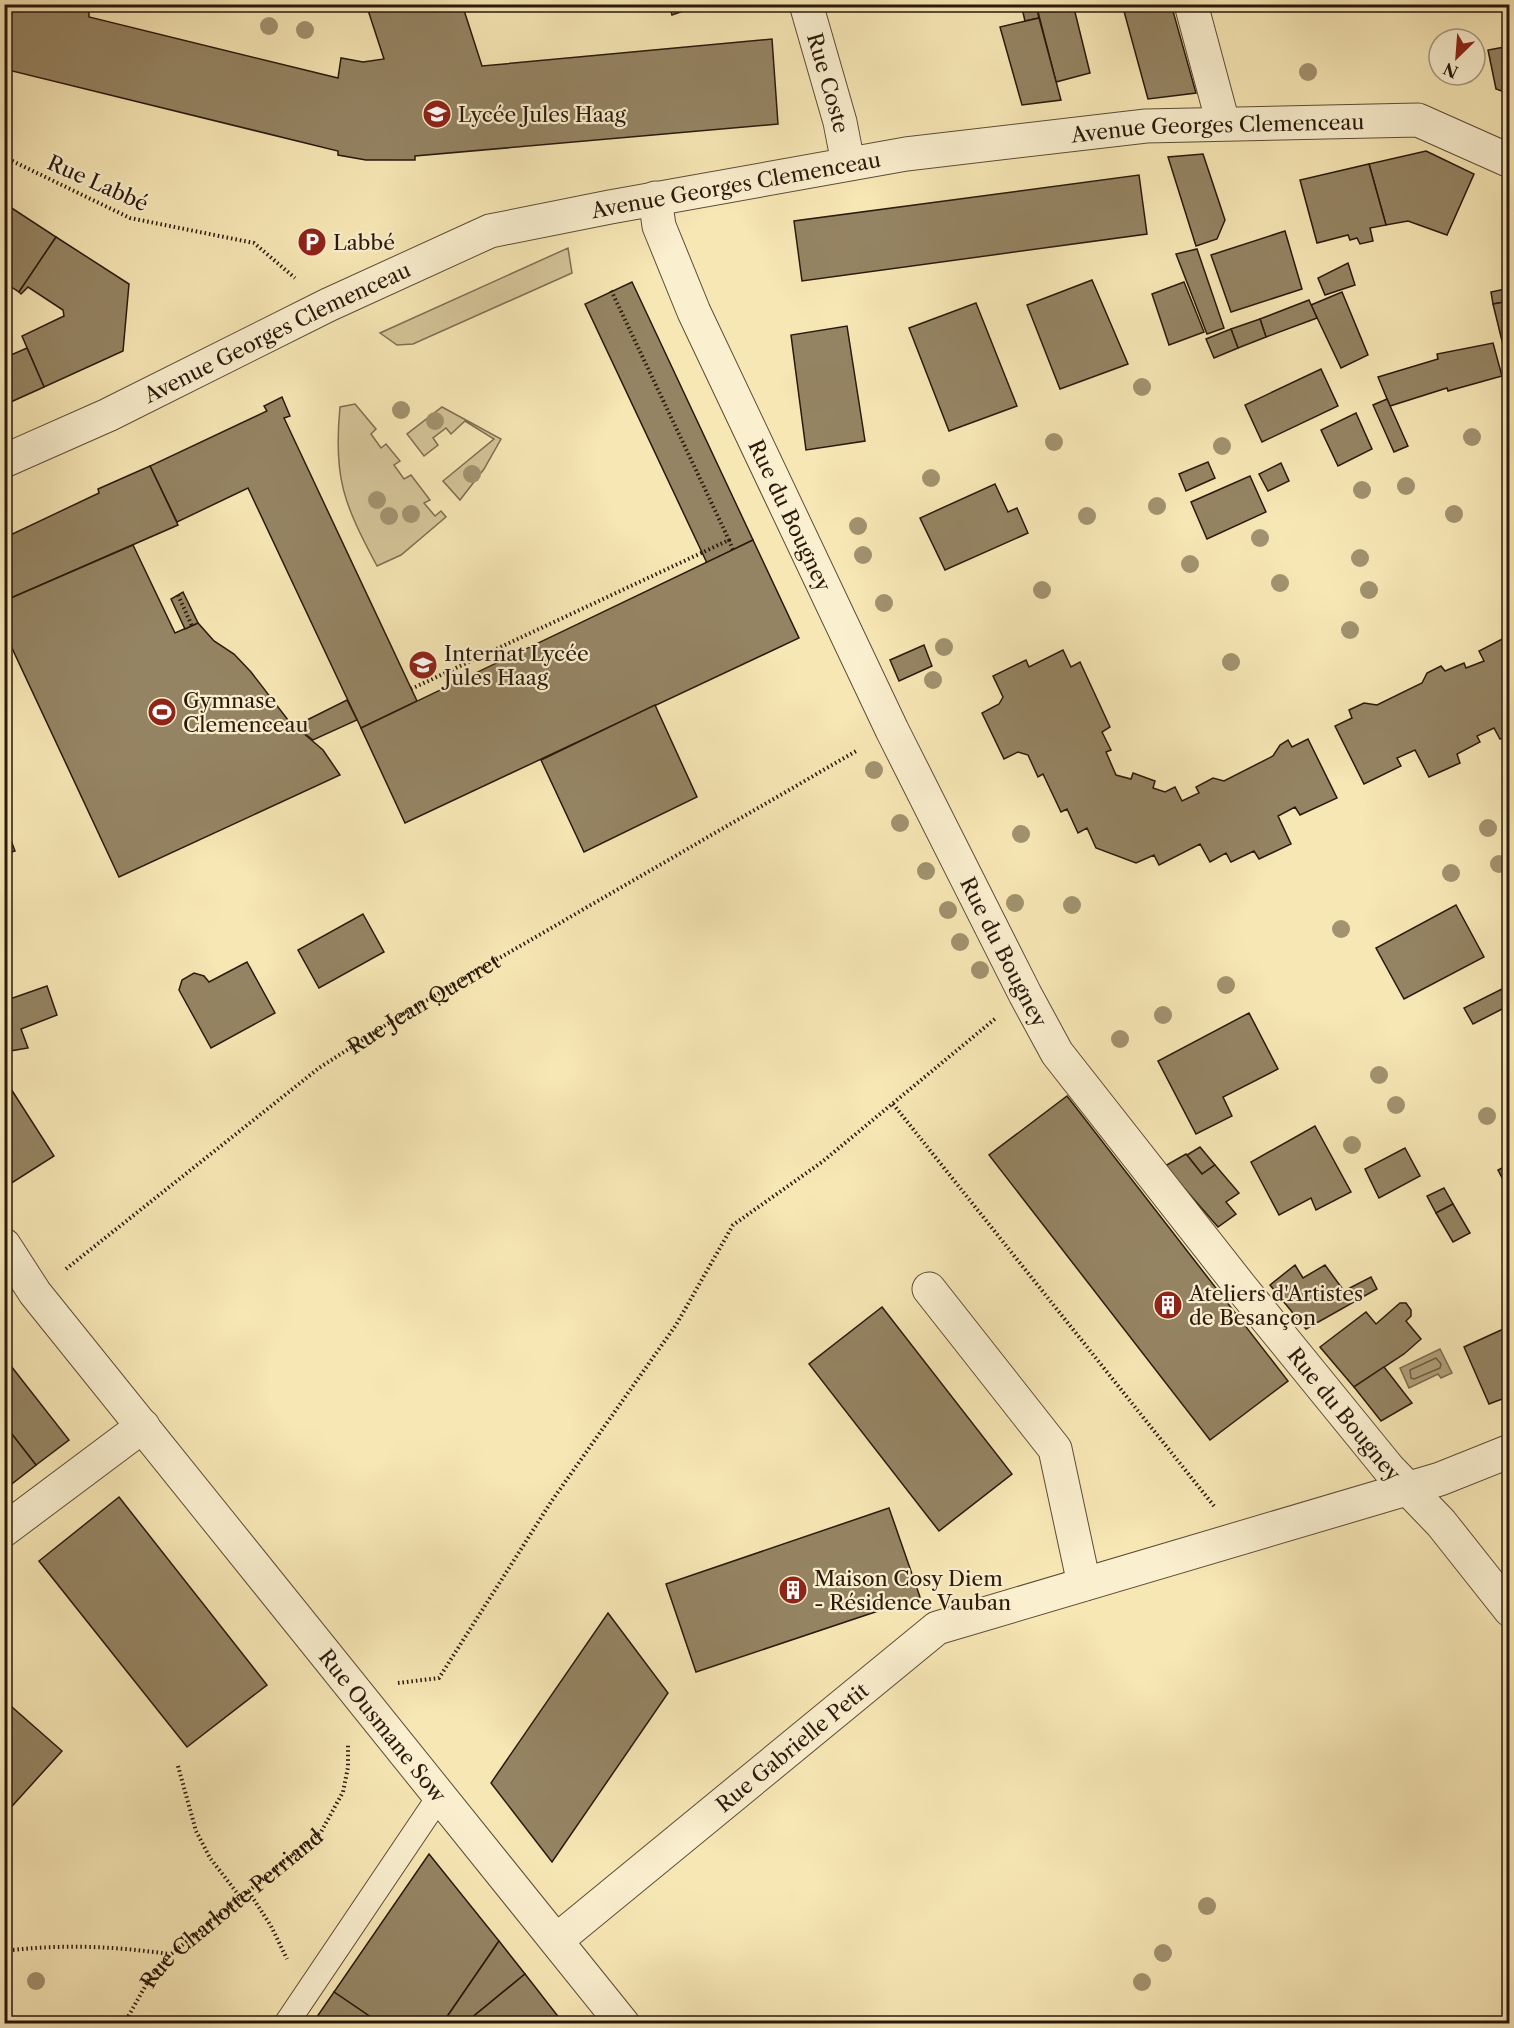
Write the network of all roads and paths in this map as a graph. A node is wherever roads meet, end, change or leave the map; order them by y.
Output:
1 (807, 4) edge
2 (1191, 4) edge
3 (1224, 123) junction
4 (4, 157) edge
5 (1509, 160) edge
6 (848, 163) junction
7 (655, 198) junction
8 (610, 288) dead end
9 (328, 305) junction
10 (4, 462) edge
11 (729, 540) junction
12 (733, 550) dead end
13 (177, 595) dead end
14 (192, 626) dead end
15 (411, 689) dead end
16 (892, 730) junction
17 (1025, 994) junction
18 (892, 1104) junction
19 (4, 1245) edge
20 (929, 1289) dead end
21 (35, 1293) junction
22 (142, 1426) junction
23 (1509, 1451) edge
24 (1406, 1488) junction
25 (4, 1530) edge
26 (1239, 1537) junction
27 (1084, 1584) junction
28 (1509, 1610) edge
29 (355, 1688) junction
30 (178, 1766) dead end
31 (441, 1794) junction
32 (249, 1892) junction
33 (241, 1898) junction
34 (557, 1940) junction
35 (4, 1951) edge
36 (170, 1954) junction
37 (292, 2015) edge
38 (124, 2024) edge
39 (623, 2024) edge

1 - 6 street, Rue Coste
2 - 3 street
3 - 5 street, Avenue Georges Clemenceau
3 - 6 street, Avenue Georges Clemenceau
4 - 9 path, Rue Labbé
6 - 7 street, Avenue Georges Clemenceau
7 - 9 street, Avenue Georges Clemenceau
7 - 16 street, Rue du Bougney
8 - 11 path
9 - 10 street, Avenue Georges Clemenceau
11 - 12 path
11 - 15 path
13 - 14 path
16 - 17 street, Rue du Bougney
16 - 21 path, Rue Jean Querret
17 - 18 path
17 - 24 street, Rue du Bougney
18 - 26 path
18 - 29 path
19 - 21 street
20 - 27 street
21 - 22 street, Rue Ousmane Sow
22 - 25 street
22 - 29 street, Rue Ousmane Sow
23 - 24 street, Rue Gabrielle Petit
24 - 26 street, Rue Gabrielle Petit
24 - 28 street, Rue du Bougney
26 - 27 street, Rue Gabrielle Petit
27 - 34 street, Rue Gabrielle Petit
29 - 31 street, Rue Ousmane Sow
29 - 32 path, Rue Charlotte Perriand
30 - 33 path
31 - 34 street, Rue Ousmane Sow
31 - 37 lane
32 - 33 path, Rue Charlotte Perriand
32 - 37 path
33 - 36 path, Rue Charlotte Perriand
34 - 39 street, Rue Ousmane Sow
35 - 36 path
36 - 38 path, Rue Charlotte Perriand

